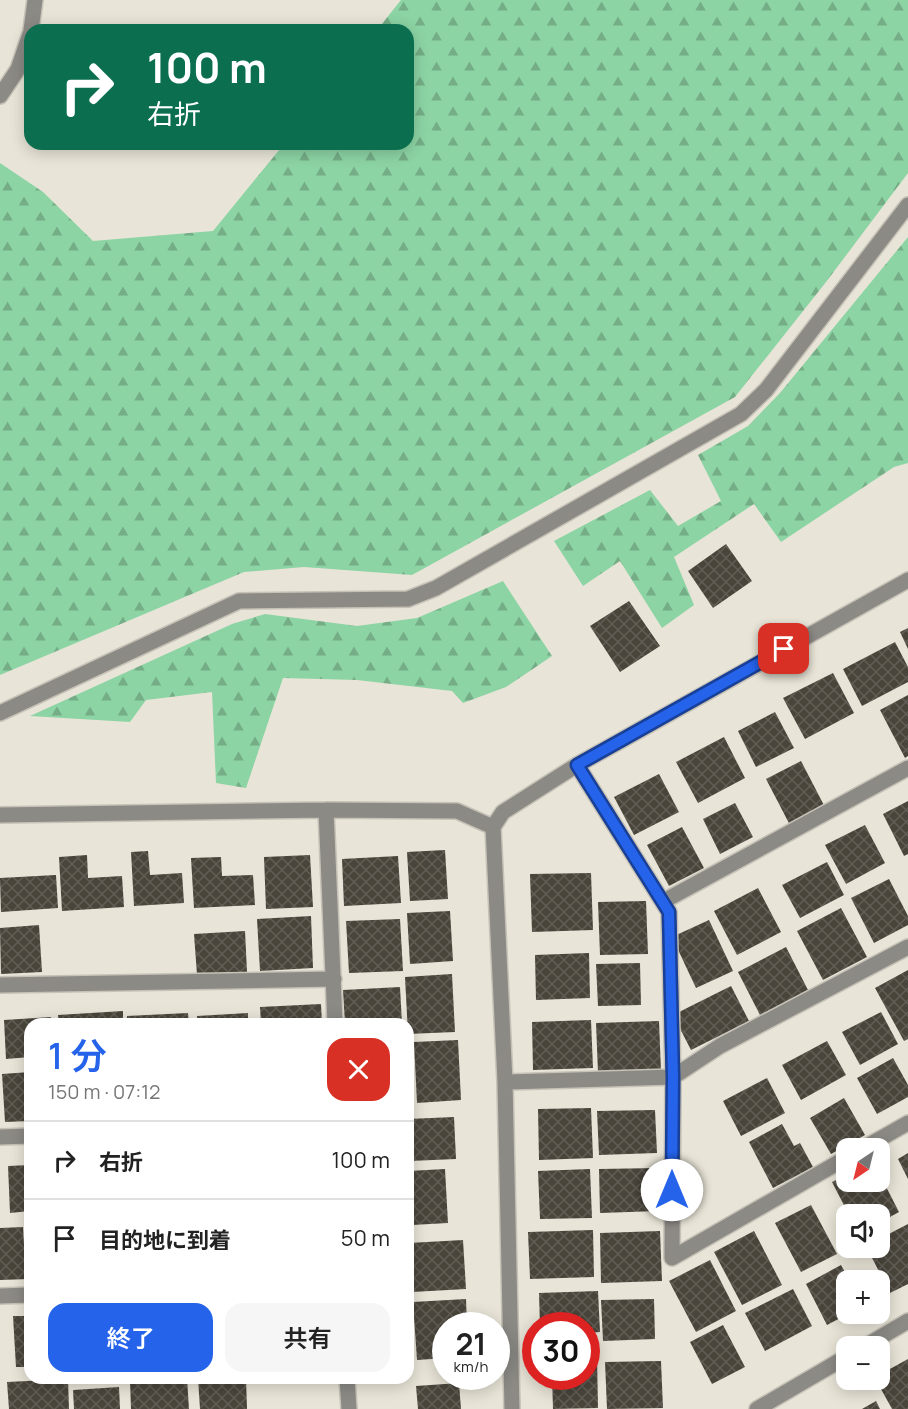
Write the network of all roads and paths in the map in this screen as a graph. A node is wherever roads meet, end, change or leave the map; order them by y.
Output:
1 (35, 0) edge
2 (31, 24) edge
3 (24, 50) edge
4 (0, 96) edge
5 (908, 205) edge
6 (908, 580) edge
7 (0, 712) edge
8 (577, 765) junction
9 (908, 768) edge
10 (326, 810) junction
11 (0, 815) edge
12 (493, 826) junction
13 (663, 901) junction
14 (908, 947) edge
15 (334, 979) junction
16 (0, 985) edge
17 (335, 1018) edge
18 (673, 1077) junction
19 (505, 1082) junction
20 (908, 1123) edge
21 (24, 1136) edge
22 (0, 1137) edge
23 (881, 1138) edge
24 (836, 1164) edge
25 (24, 1295) edge
26 (0, 1296) edge
27 (908, 1321) edge
28 (883, 1336) edge
29 (836, 1363) edge
30 (347, 1384) edge
31 (349, 1409) edge
32 (512, 1409) edge
33 (756, 1409) edge

1 - 2 street
3 - 4 street
5 - 7 street
6 - 8 street
8 - 12 street
8 - 13 street
9 - 13 street
10 - 11 street
10 - 12 street
10 - 15 street
12 - 19 street
13 - 18 street
14 - 18 street
15 - 16 street
15 - 17 street
18 - 19 street
18 - 24 street
19 - 32 street
20 - 23 street
21 - 22 street
25 - 26 street
27 - 28 street
29 - 33 street
30 - 31 street

